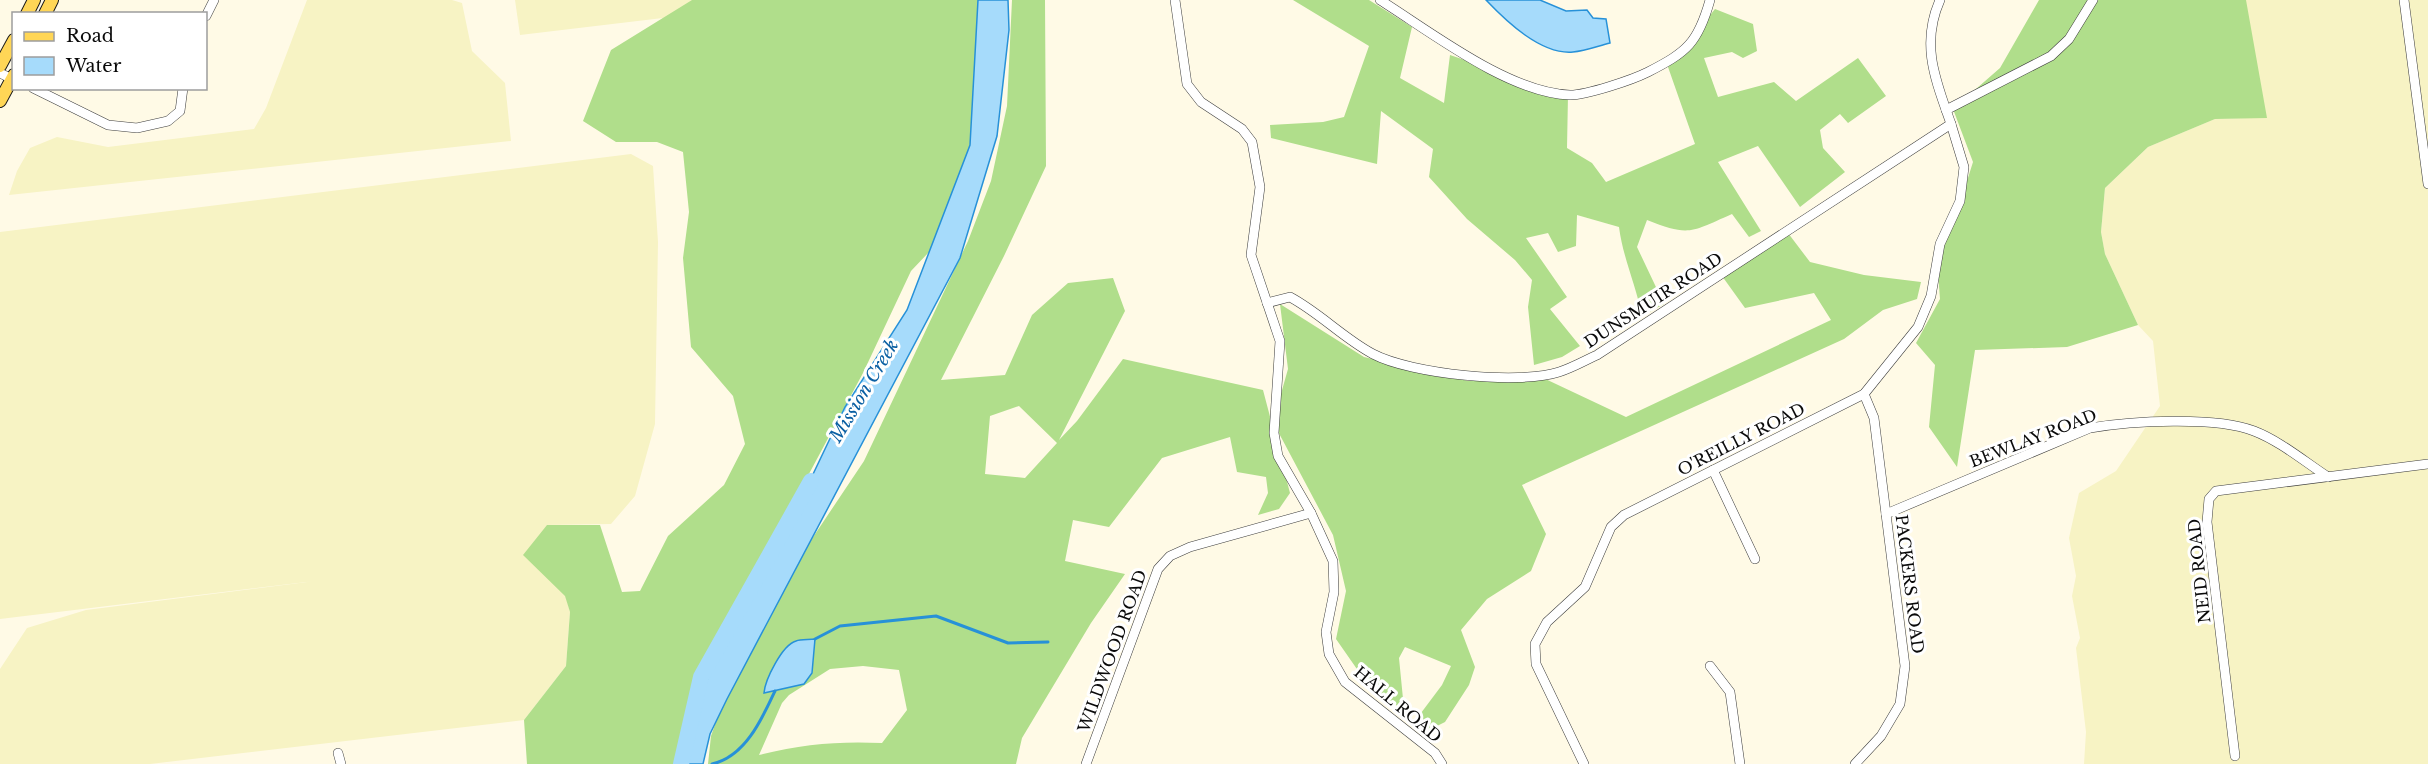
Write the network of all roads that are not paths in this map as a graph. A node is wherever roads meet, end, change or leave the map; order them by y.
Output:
1 (214, 0) edge
2 (1175, 0) edge
3 (1380, 0) edge
4 (1710, 0) edge
5 (1940, 0) edge
6 (2093, 0) edge
7 (2404, 0) edge
8 (207, 14) edge
9 (12, 44) edge
10 (0, 66) edge
11 (10, 77) edge
12 (37, 90) edge
13 (183, 90) edge
14 (0, 101) edge
15 (1946, 110) junction
16 (1951, 124) junction
17 (2428, 184) edge
18 (1267, 303) junction
19 (1864, 394) junction
20 (2428, 464) edge
21 (1713, 470) junction
22 (2328, 477) junction
23 (1311, 513) junction
24 (1886, 514) junction
25 (1755, 559) dead end
26 (1710, 666) dead end
27 (338, 753) dead end
28 (2235, 756) dead end
29 (342, 764) edge
30 (1086, 764) edge
31 (1442, 764) edge
32 (1584, 764) edge
33 (1740, 764) edge
34 (1855, 764) edge

1 - 8 street
2 - 18 street, HALL ROAD
3 - 4 street
5 - 15 street
6 - 15 street
7 - 17 street
9 - 10 main road
11 - 14 main road
12 - 13 street
15 - 16 street
16 - 18 street, DUNSMUIR ROAD
16 - 19 street, O'REILLY ROAD
18 - 23 street, HALL ROAD
19 - 21 street, O'REILLY ROAD
19 - 24 street, PACKERS ROAD
20 - 22 street, NEID ROAD
21 - 25 street
21 - 32 street, O'REILLY ROAD
22 - 24 street, BEWLAY ROAD
22 - 28 street, NEID ROAD
23 - 30 street, WILDWOOD ROAD
23 - 31 street, HALL ROAD
24 - 34 street, PACKERS ROAD
26 - 33 street
27 - 29 street

